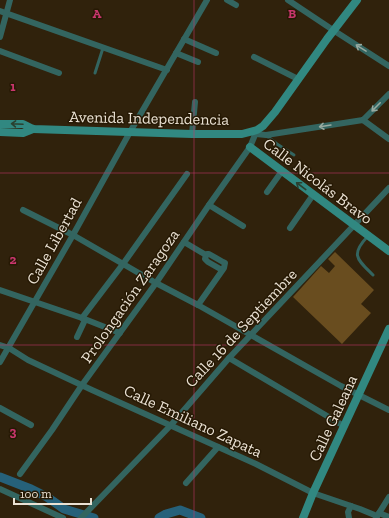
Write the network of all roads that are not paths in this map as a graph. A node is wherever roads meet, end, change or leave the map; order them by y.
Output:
1 (10, 0) edge
2 (207, 0) edge
3 (227, 0) edge
4 (288, 0) edge
5 (358, 0) edge
6 (236, 5) dead end
7 (0, 11) edge
8 (7, 14) junction
9 (333, 30) junction
10 (0, 37) edge
11 (184, 39) junction
12 (103, 48) junction
13 (0, 51) edge
14 (176, 53) junction
15 (216, 53) dead end
16 (254, 57) dead end
17 (198, 62) dead end
18 (389, 66) edge
19 (167, 70) junction
20 (59, 73) dead end
21 (95, 74) dead end
22 (298, 79) junction
23 (389, 94) edge
24 (195, 102) dead end
25 (363, 120) junction
26 (0, 124) edge
27 (33, 129) junction
28 (259, 130) junction
29 (0, 132) edge
30 (130, 132) junction
31 (192, 134) junction
32 (266, 134) junction
33 (389, 138) edge
34 (250, 147) junction
35 (294, 155) dead end
36 (282, 171) junction
37 (187, 174) dead end
38 (389, 188) edge
39 (267, 192) dead end
40 (313, 195) junction
41 (209, 205) junction
42 (23, 210) dead end
43 (354, 225) junction
44 (242, 226) dead end
45 (290, 228) dead end
46 (73, 235) junction
47 (368, 236) junction
48 (184, 242) junction
49 (389, 251) edge
50 (123, 264) junction
51 (373, 275) dead end
52 (156, 283) junction
53 (0, 290) edge
54 (35, 302) junction
55 (198, 305) junction
56 (84, 319) junction
57 (389, 329) edge
58 (120, 333) junction
59 (251, 336) junction
60 (77, 337) dead end
61 (0, 345) edge
62 (9, 348) junction
63 (229, 358) junction
64 (0, 362) edge
65 (82, 385) junction
66 (358, 395) junction
67 (0, 408) edge
68 (389, 410) edge
69 (31, 425) dead end
70 (171, 425) junction
71 (344, 426) junction
72 (218, 447) junction
73 (20, 474) dead end
74 (186, 483) dead end
75 (0, 489) edge
76 (313, 493) junction
77 (389, 497) edge
78 (351, 506) junction
79 (377, 516) edge
80 (389, 517) edge
81 (63, 518) edge
82 (80, 518) edge
83 (303, 518) edge
84 (349, 518) edge

1 - 8 street
2 - 11 street, Calle Libertad
3 - 6 street
4 - 9 street
5 - 9 main road
7 - 8 street
8 - 10 street
8 - 12 street
18 -> 9 street
9 - 22 main road
11 - 14 street, Calle Libertad
11 - 15 street
12 - 19 street
12 - 21 lane
13 - 20 street
14 - 17 street
14 - 19 street, Calle Libertad
16 - 22 street
19 - 30 street, Calle Libertad
22 - 28 main road
23 -> 25 street
24 - 31 street
25 -> 32 street, Avenida Independencia
25 - 33 street
27 -> 26 main road, Avenida Independencia
27 - 29 main road, Avenida Independencia
27 - 30 main road, Avenida Independencia
28 - 31 main road, Avenida Independencia
28 - 32 street, Avenida Independencia
28 - 34 street, Prolongación Zaragoza
30 - 31 main road, Avenida Independencia
30 - 46 street, Calle Libertad
32 - 35 lane
34 - 36 main road, Calle Nicolás Bravo
34 - 41 street, Prolongación Zaragoza
36 - 39 street
40 -> 36 main road, Calle Nicolás Bravo
37 - 50 street
38 - 43 street, Calle 16 de Septiembre
40 - 43 main road, Calle Nicolás Bravo
40 - 45 street
41 - 44 street
41 - 48 street, Prolongación Zaragoza
42 - 46 street
43 - 47 main road, Calle Nicolás Bravo
43 - 59 street, Calle 16 de Septiembre
46 - 50 street
46 - 54 street, Calle Libertad
47 - 49 main road, Calle Nicolás Bravo
47 - 51 lane
48 - 52 street, Prolongación Zaragoza
48 - 55 street
50 - 52 street
50 - 56 street
52 - 55 street
52 - 58 street, Prolongación Zaragoza
53 - 54 street
54 - 56 street
54 - 62 street, Calle Libertad
55 - 59 street
56 - 58 street
56 - 60 street
57 - 66 main road, Calle Galeana
58 - 65 street, Prolongación Zaragoza
59 - 63 street, Calle 16 de Septiembre
59 - 66 street
61 - 62 street, Calle Emiliano Zapata
62 - 64 street, Calle Libertad
62 - 65 street, Calle Emiliano Zapata
63 - 70 street, Calle 16 de Septiembre
63 - 71 street
65 - 70 street, Calle Emiliano Zapata
65 - 73 street, Prolongación Zaragoza
66 - 68 street
66 - 71 main road, Calle Galeana
67 - 69 street
70 - 72 street, Calle Emiliano Zapata
70 - 82 street, Calle 16 de Septiembre
71 - 76 main road, Calle Galeana
72 - 74 street
72 - 76 street, Calle Emiliano Zapata
75 - 81 street
76 - 78 street, Calle Emiliano Zapata
76 - 83 main road, Calle Galeana
77 - 79 street
78 - 79 street, Calle Emiliano Zapata
78 - 84 street
79 - 80 street, Calle Emiliano Zapata

